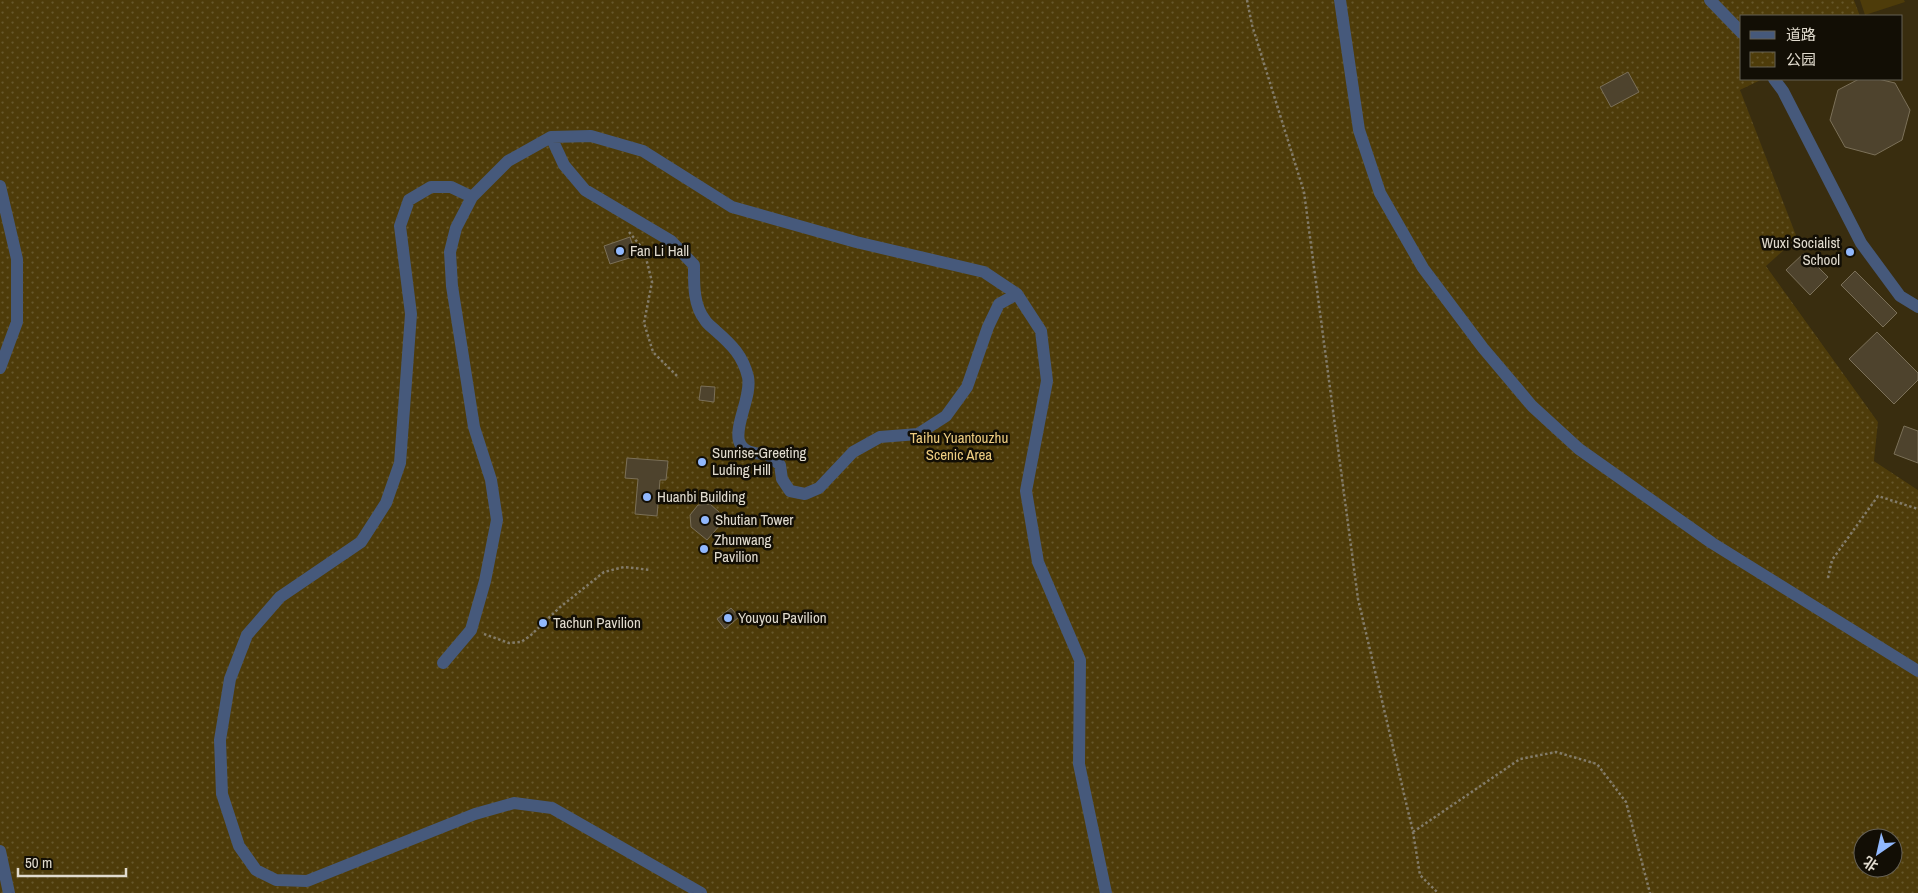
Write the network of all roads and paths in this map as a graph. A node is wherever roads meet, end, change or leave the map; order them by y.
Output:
1 (1247, 0) edge
2 (1340, 0) edge
3 (1710, 0) edge
4 (1740, 31) edge
5 (1775, 80) edge
6 (551, 137) junction
7 (0, 186) edge
8 (472, 197) junction
9 (623, 212) junction
10 (1017, 294) junction
11 (1918, 307) edge
12 (0, 368) edge
13 (676, 376) dead end
14 (1918, 509) edge
15 (650, 570) dead end
16 (1828, 578) dead end
17 (471, 630) junction
18 (443, 663) dead end
19 (1918, 671) edge
20 (1413, 832) junction
21 (0, 851) edge
22 (9, 893) edge
23 (701, 893) edge
24 (1106, 893) edge
25 (1438, 893) edge
26 (1650, 893) edge

1 - 20 path
2 - 19 lane
3 - 4 lane
5 - 11 lane
6 - 8 lane
6 - 9 lane
6 - 10 lane
7 - 12 lane
8 - 17 lane
8 - 23 lane
9 - 10 lane
9 - 13 path
10 - 24 lane
14 - 16 path
15 - 17 path
17 - 18 lane
20 - 25 path
20 - 26 path
21 - 22 lane

